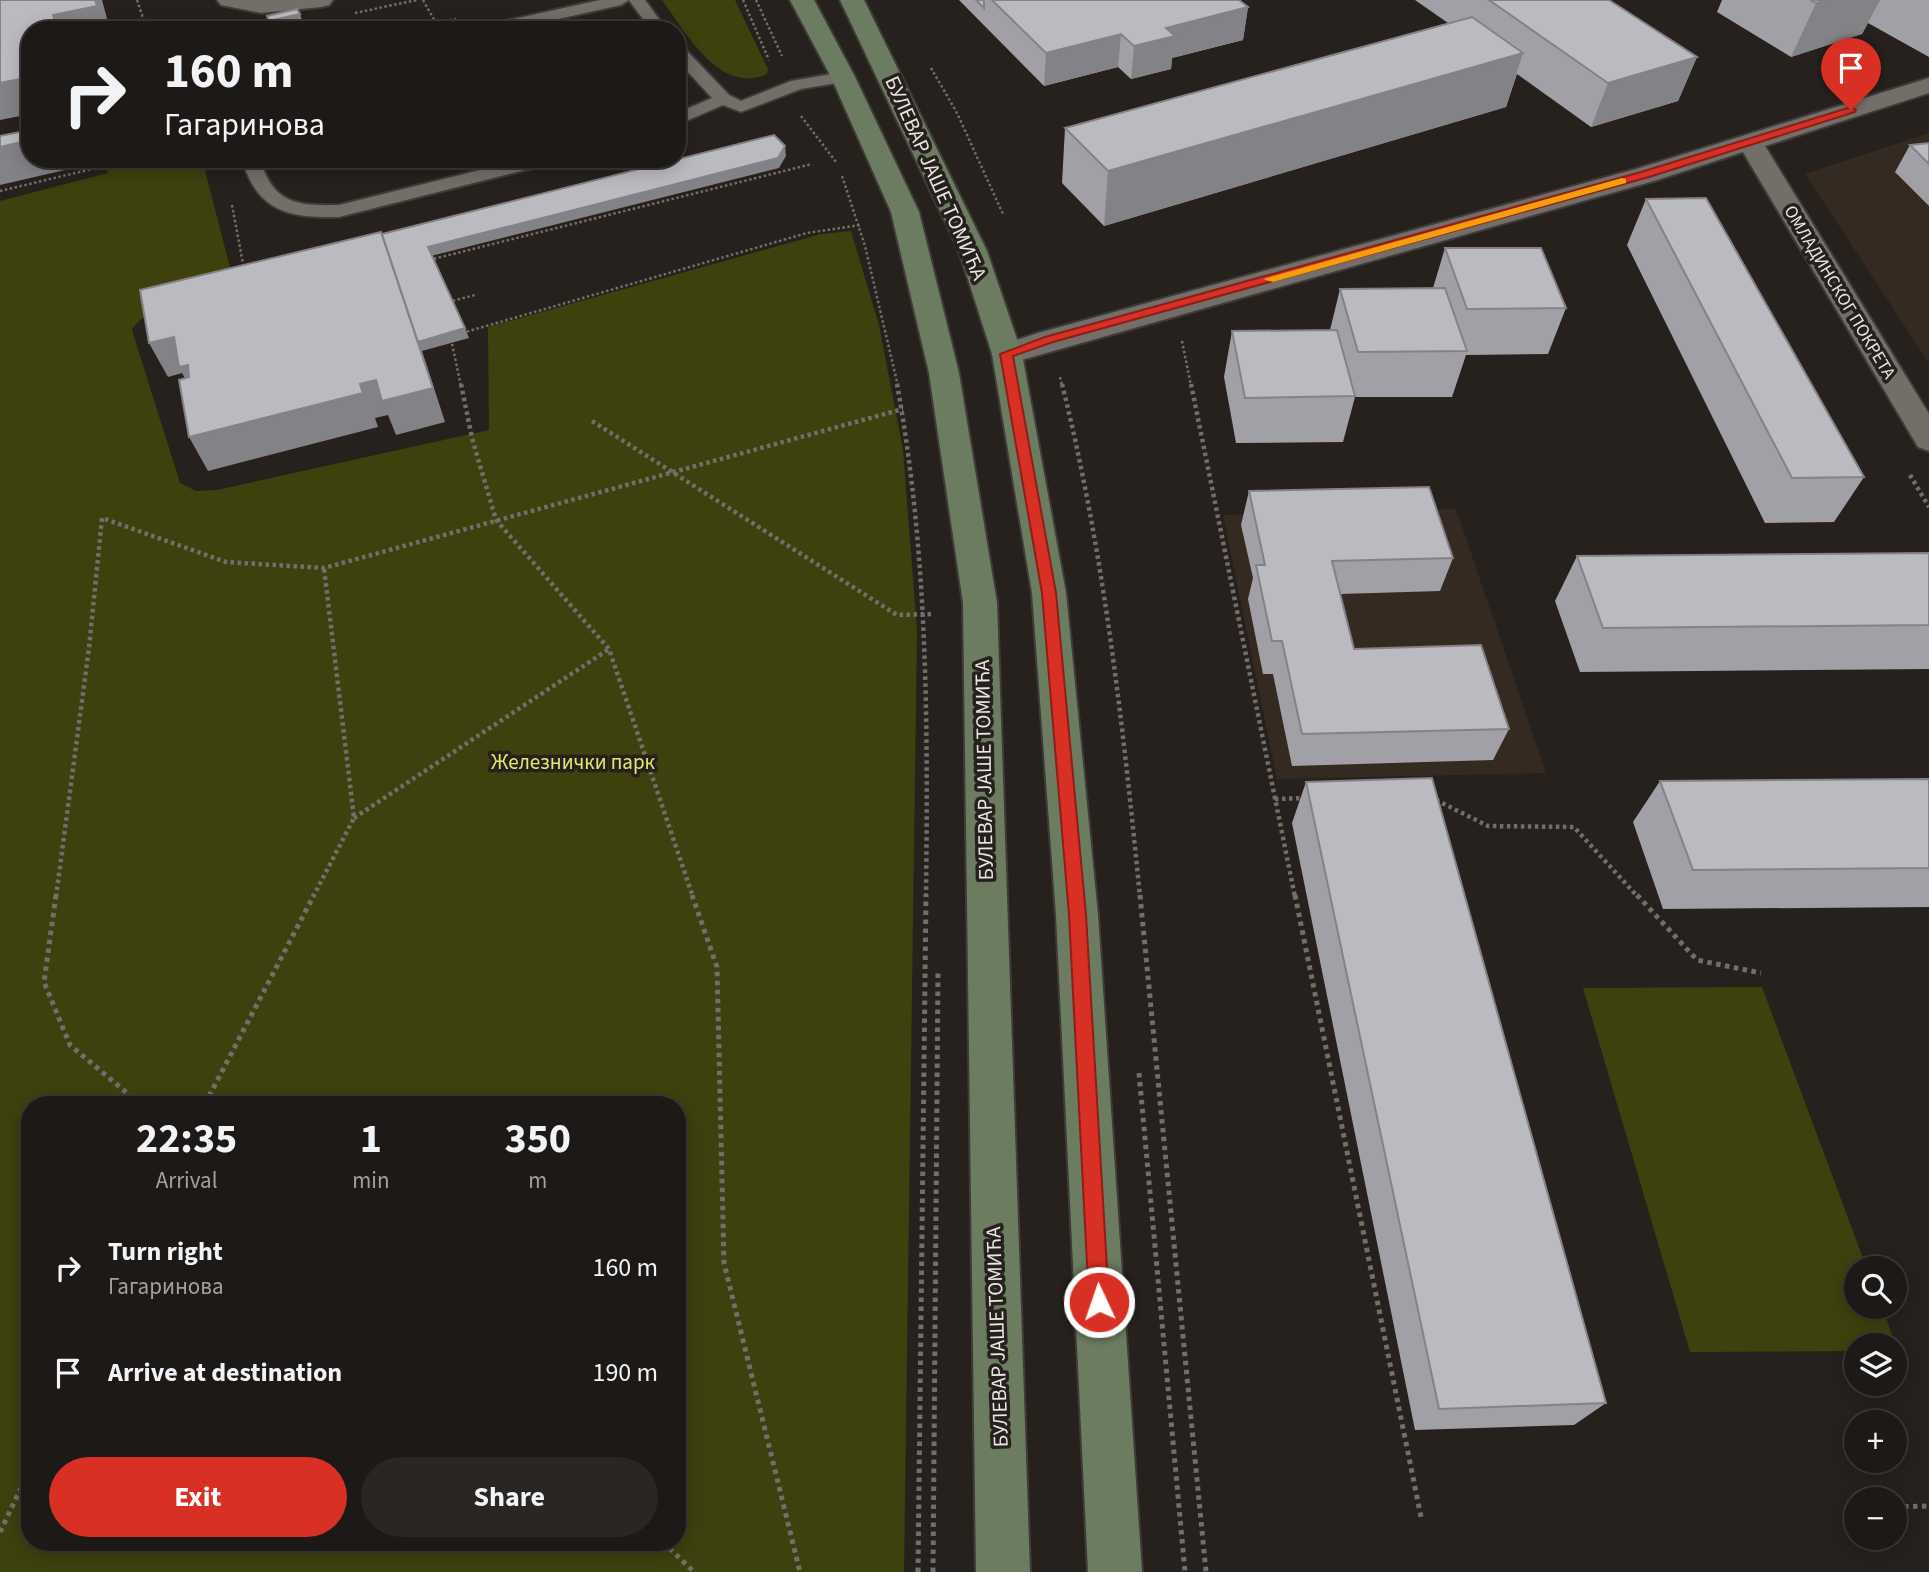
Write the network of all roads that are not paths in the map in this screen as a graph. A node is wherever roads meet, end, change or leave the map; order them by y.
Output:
1 (229, 0) edge
2 (321, 0) edge
3 (621, 0) edge
4 (637, 0) edge
5 (802, 0) edge
6 (852, 0) edge
7 (526, 21) edge
8 (652, 21) edge
9 (686, 60) edge
10 (843, 77) junction
11 (1929, 85) edge
12 (723, 99) junction
13 (686, 116) edge
14 (1751, 143) junction
15 (253, 168) edge
16 (511, 168) edge
17 (1007, 354) junction
18 (1929, 440) edge
19 (1003, 1572) edge
20 (1115, 1572) edge

1 - 2 street
3 - 7 lane
4 - 8 lane
5 - 10 main road, БУЛЕВАР ЈАШЕ ТОМИЋА
6 - 17 main road, БУЛЕВАР ЈАШЕ ТОМИЋА
9 - 12 lane
10 - 12 lane
10 - 19 main road, БУЛЕВАР ЈАШЕ ТОМИЋА
11 - 14 street
12 - 13 lane
14 - 17 street
14 - 18 street, ОМЛАДИНСКОГ ПОКРЕТА
15 - 16 lane
17 - 20 main road, БУЛЕВАР ЈАШЕ ТОМИЋА

